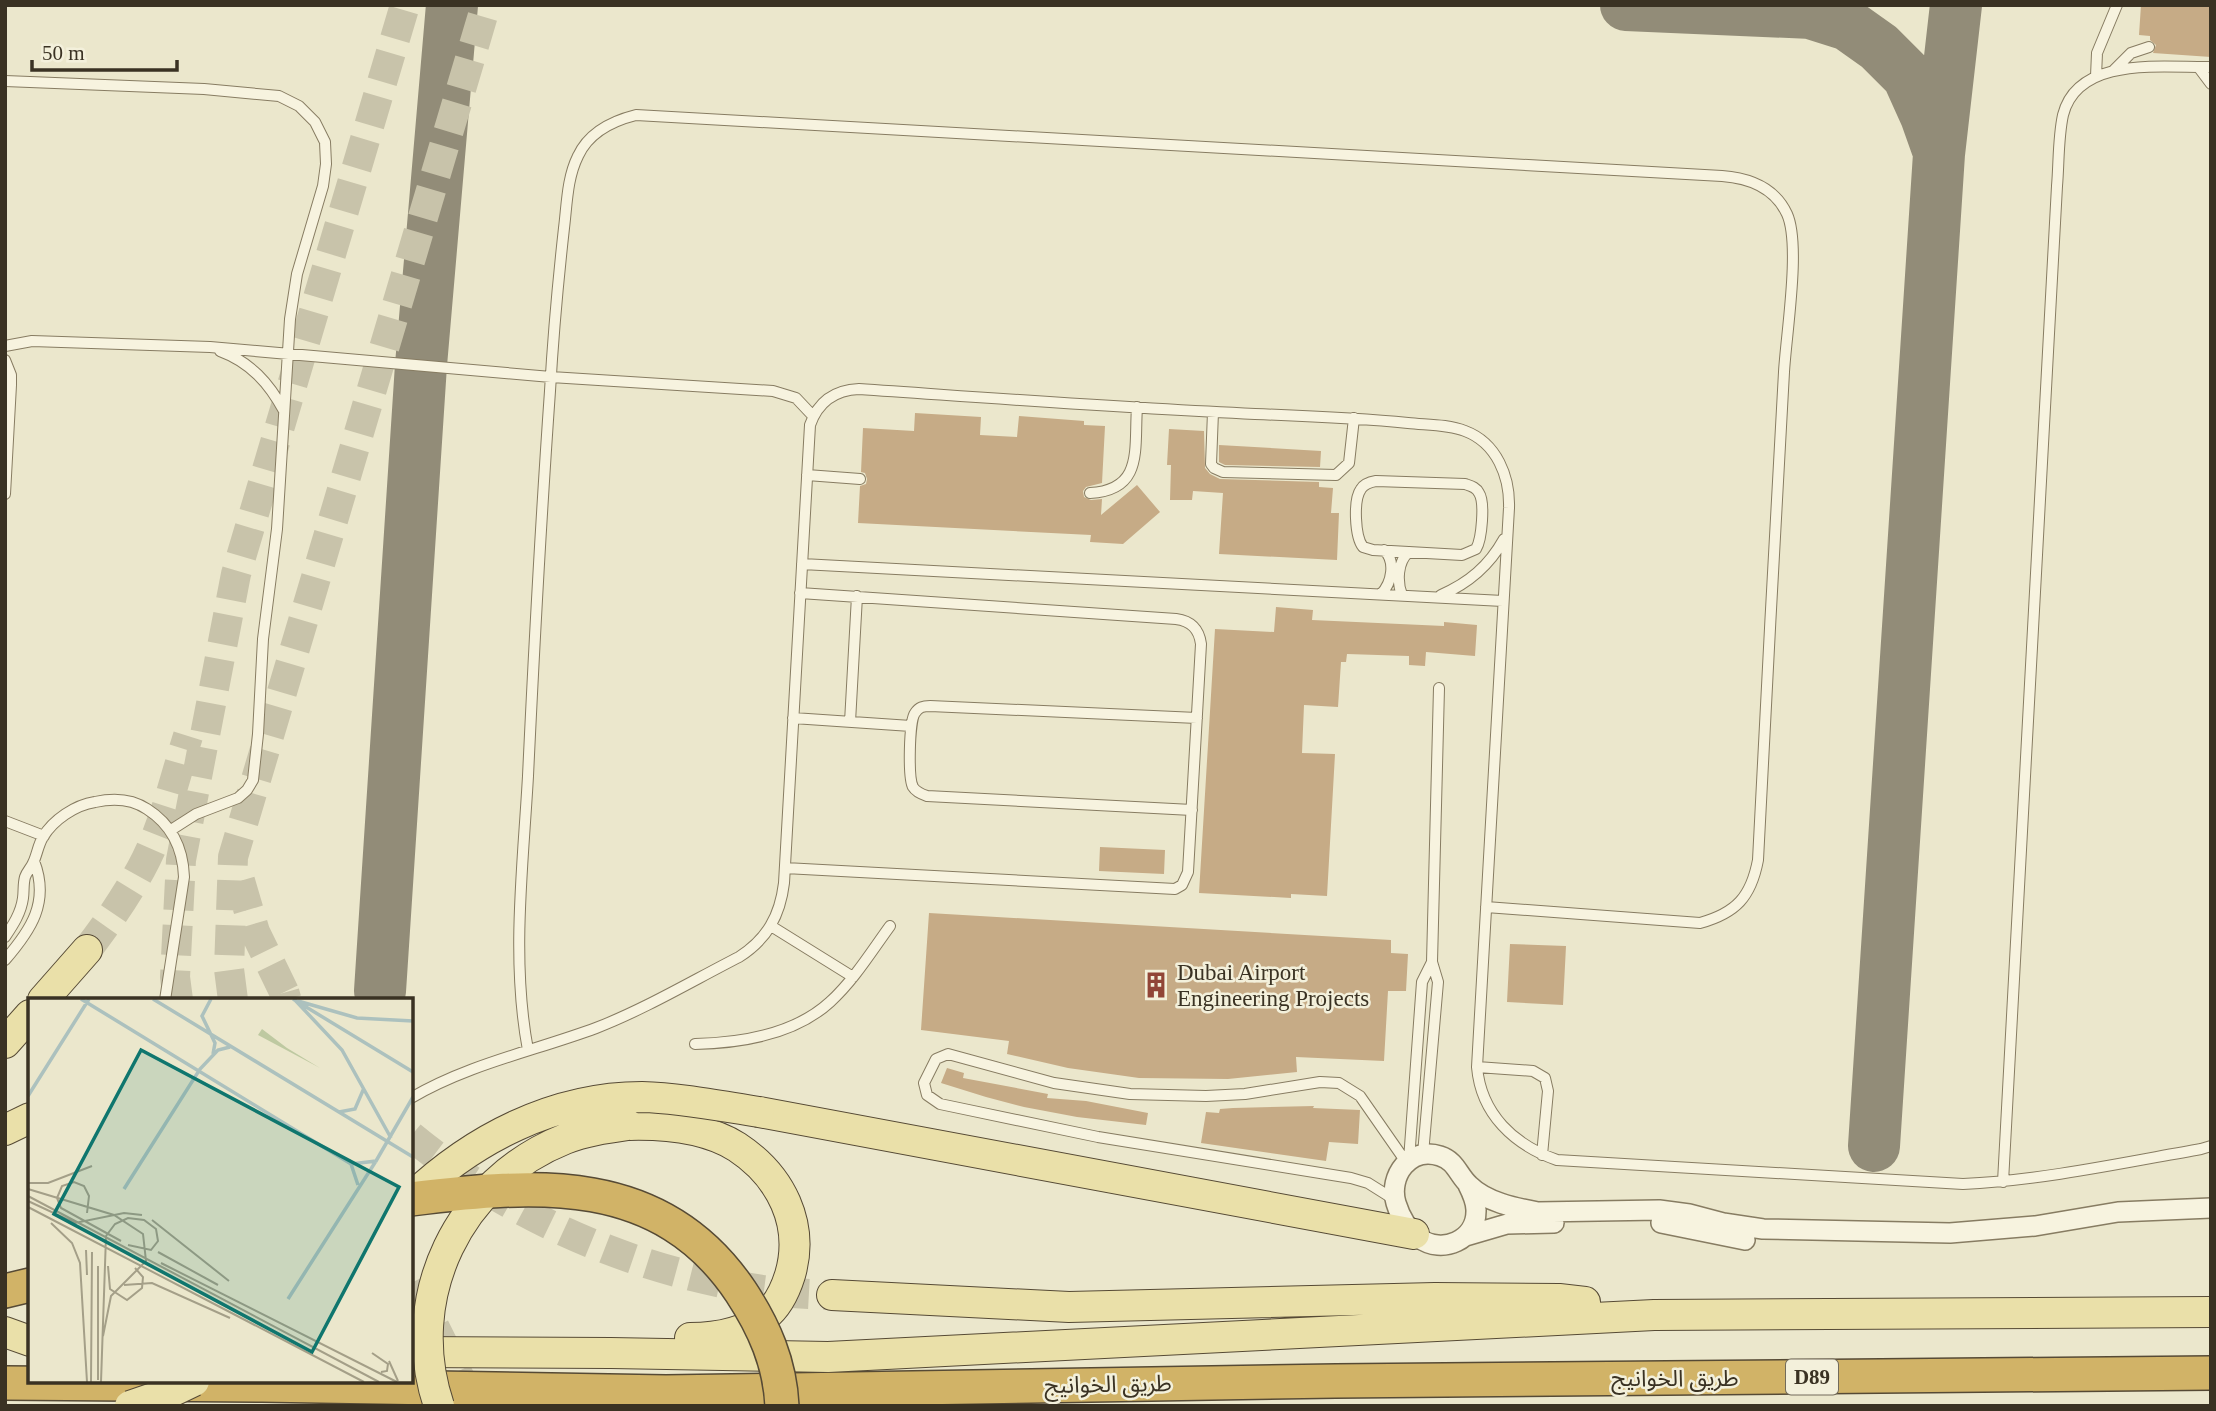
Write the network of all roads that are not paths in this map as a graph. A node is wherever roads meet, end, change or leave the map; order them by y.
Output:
1 (2117, 5) edge
2 (2149, 47) dead end
3 (2199, 68) junction
4 (2211, 68) edge
5 (2114, 70) junction
6 (2096, 76) junction
7 (5, 81) edge
8 (2211, 84) edge
9 (5, 346) edge
10 (210, 347) junction
11 (287, 353) junction
12 (5, 360) edge
13 (551, 377) junction
14 (1137, 407) junction
15 (285, 411) junction
16 (1213, 412) junction
17 (813, 416) junction
18 (8, 418) edge
19 (1354, 418) junction
20 (807, 475) junction
21 (860, 479) dead end
22 (1090, 493) dead end
23 (5, 494) edge
24 (1507, 536) junction
25 (1384, 550) junction
26 (1409, 552) junction
27 (802, 564) junction
28 (800, 593) junction
29 (1381, 594) junction
30 (1402, 595) junction
31 (857, 596) junction
32 (1437, 597) junction
33 (1503, 601) junction
34 (1439, 688) dead end
35 (793, 718) junction
36 (1197, 718) junction
37 (850, 722) junction
38 (911, 726) junction
39 (1192, 810) junction
40 (5, 821) edge
41 (171, 831) junction
42 (44, 836) junction
43 (34, 861) junction
44 (785, 868) junction
45 (1486, 907) junction
46 (771, 926) junction
47 (890, 926) dead end
48 (5, 937) edge
49 (87, 950) tunnel mouth
50 (5, 960) edge
51 (1432, 962) junction
52 (853, 977) junction
53 (45, 998) edge
54 (165, 998) edge
55 (28, 1017) edge
56 (5, 1043) edge
57 (695, 1044) dead end
58 (528, 1050) junction
59 (1477, 1067) junction
60 (413, 1097) edge
61 (28, 1119) edge
62 (5, 1130) edge
63 (2211, 1146) edge
64 (1542, 1155) junction
65 (1413, 1159) junction
66 (2003, 1182) junction
67 (1468, 1185) junction
68 (413, 1196) edge
69 (413, 1198) edge
70 (1395, 1200) junction
71 (2211, 1208) edge
72 (2211, 1218) edge
73 (1414, 1234) junction
74 (1466, 1236) junction
75 (28, 1285) edge
76 (5, 1291) edge
77 (832, 1295) tunnel mouth
78 (2211, 1312) edge
79 (1654, 1315) junction
80 (5, 1332) edge
81 (28, 1340) edge
82 (413, 1352) edge
83 (611, 1353) junction
84 (2211, 1373) edge
85 (5, 1383) edge
86 (190, 1383) edge
87 (130, 1406) edge
88 (439, 1406) edge
89 (782, 1406) edge

1 - 6 lane
2 - 5 lane
3 - 4 lane
3 - 5 lane
3 - 8 lane
5 - 6 lane
6 - 66 lane
7 - 11 lane
9 - 10 lane
10 - 11 lane
10 - 15 lane
11 - 13 lane
11 - 15 lane
12 - 18 lane
13 - 17 lane
13 - 45 lane
13 - 58 lane
14 - 16 lane
14 - 17 lane
14 - 22 lane
15 - 41 lane
16 - 19 lane
16 - 19 lane
17 - 20 lane
18 - 23 lane
19 - 24 lane
20 - 21 lane
20 - 27 lane
24 - 32 lane
24 - 33 lane
25 - 26 lane
25 - 26 lane
25 - 29 lane
26 - 30 lane
27 - 28 lane
27 - 29 lane
28 - 31 lane
28 - 35 lane
29 - 30 lane
30 - 32 lane
31 - 36 lane
31 - 37 lane
32 - 33 lane
33 - 45 lane
34 - 51 lane
35 - 37 lane
35 - 44 lane
36 - 38 lane
36 - 39 lane
37 - 38 lane
38 - 39 lane
39 - 44 lane
40 - 42 lane
41 - 42 lane
41 - 54 lane
42 - 43 lane
43 - 48 lane
43 - 50 lane
44 - 46 lane
45 - 59 lane
46 - 52 lane
46 - 58 lane
47 - 52 lane
49 - 53 main road
51 - 65 lane
51 - 65 lane
52 - 57 lane
55 - 56 main road
58 - 60 lane
59 - 64 lane
59 - 64 lane
61 - 62 main road
63 - 66 lane
64 - 66 lane
65 - 67 street
65 - 70 street
65 - 70 lane
67 - 71 street
67 - 74 street
68 - 73 main road, bridge
69 - 89 highway, bridge
70 - 73 street
72 - 74 street
73 - 74 street
75 - 76 highway
77 - 79 main road
78 - 79 main road
79 - 83 main road
80 - 81 main road
82 - 83 main road
83 - 88 main road, bridge
84 - 85 highway, طريق الخوانيج / D89
86 - 87 main road, bridge

